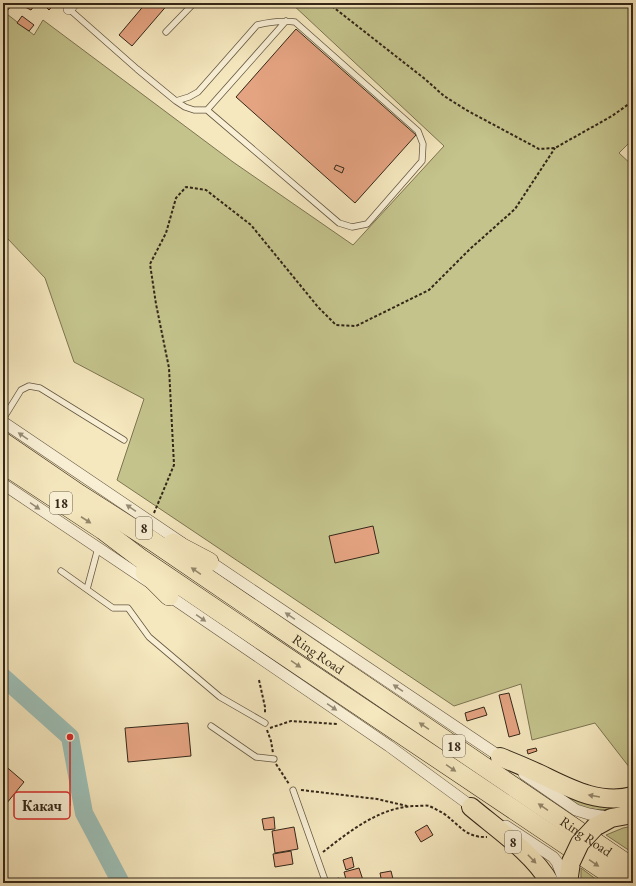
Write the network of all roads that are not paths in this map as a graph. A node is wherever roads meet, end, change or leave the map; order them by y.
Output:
1 (194, 3) edge
2 (71, 6) edge
3 (286, 20) junction
4 (166, 32) dead end
5 (176, 100) junction
6 (207, 110) junction
7 (3, 419) edge
8 (3, 422) edge
9 (124, 440) dead end
10 (3, 442) edge
11 (3, 464) edge
12 (3, 484) edge
13 (79, 494) junction
14 (103, 530) junction
15 (98, 548) junction
16 (209, 562) junction
17 (62, 571) dead end
18 (87, 589) junction
19 (169, 596) junction
20 (265, 723) road end
21 (211, 726) dead end
22 (500, 757) junction
23 (274, 759) road end
24 (294, 790) road end
25 (633, 796) edge
26 (471, 807) junction
27 (633, 814) edge
28 (611, 818) junction
29 (633, 868) edge
30 (326, 883) edge
31 (550, 883) edge
32 (567, 883) edge
33 (623, 883) edge

1 - 4 lane
2 - 5 lane
3 - 5 lane
3 - 6 lane
3 - 6 lane
5 - 6 lane
7 - 9 lane
16 -> 8 street
10 - 13 highway, Ring Road / 8
11 -> 14 highway, Ring Road / 18
12 -> 15 street
13 - 16 highway, 8
29 -> 13 highway, Ring Road / 18
14 - 19 highway, 8
14 -> 33 highway, Ring Road / 18
15 - 18 lane
15 - 19 street
22 -> 16 street, 8
17 - 18 lane
18 - 20 lane
19 -> 26 street, 8
21 - 23 lane
25 -> 22 main road
22 - 28 street, 8
24 - 30 lane
26 -> 31 main road, 8
26 - 32 street
27 - 28 main road, 8
28 - 32 main road, bridge

